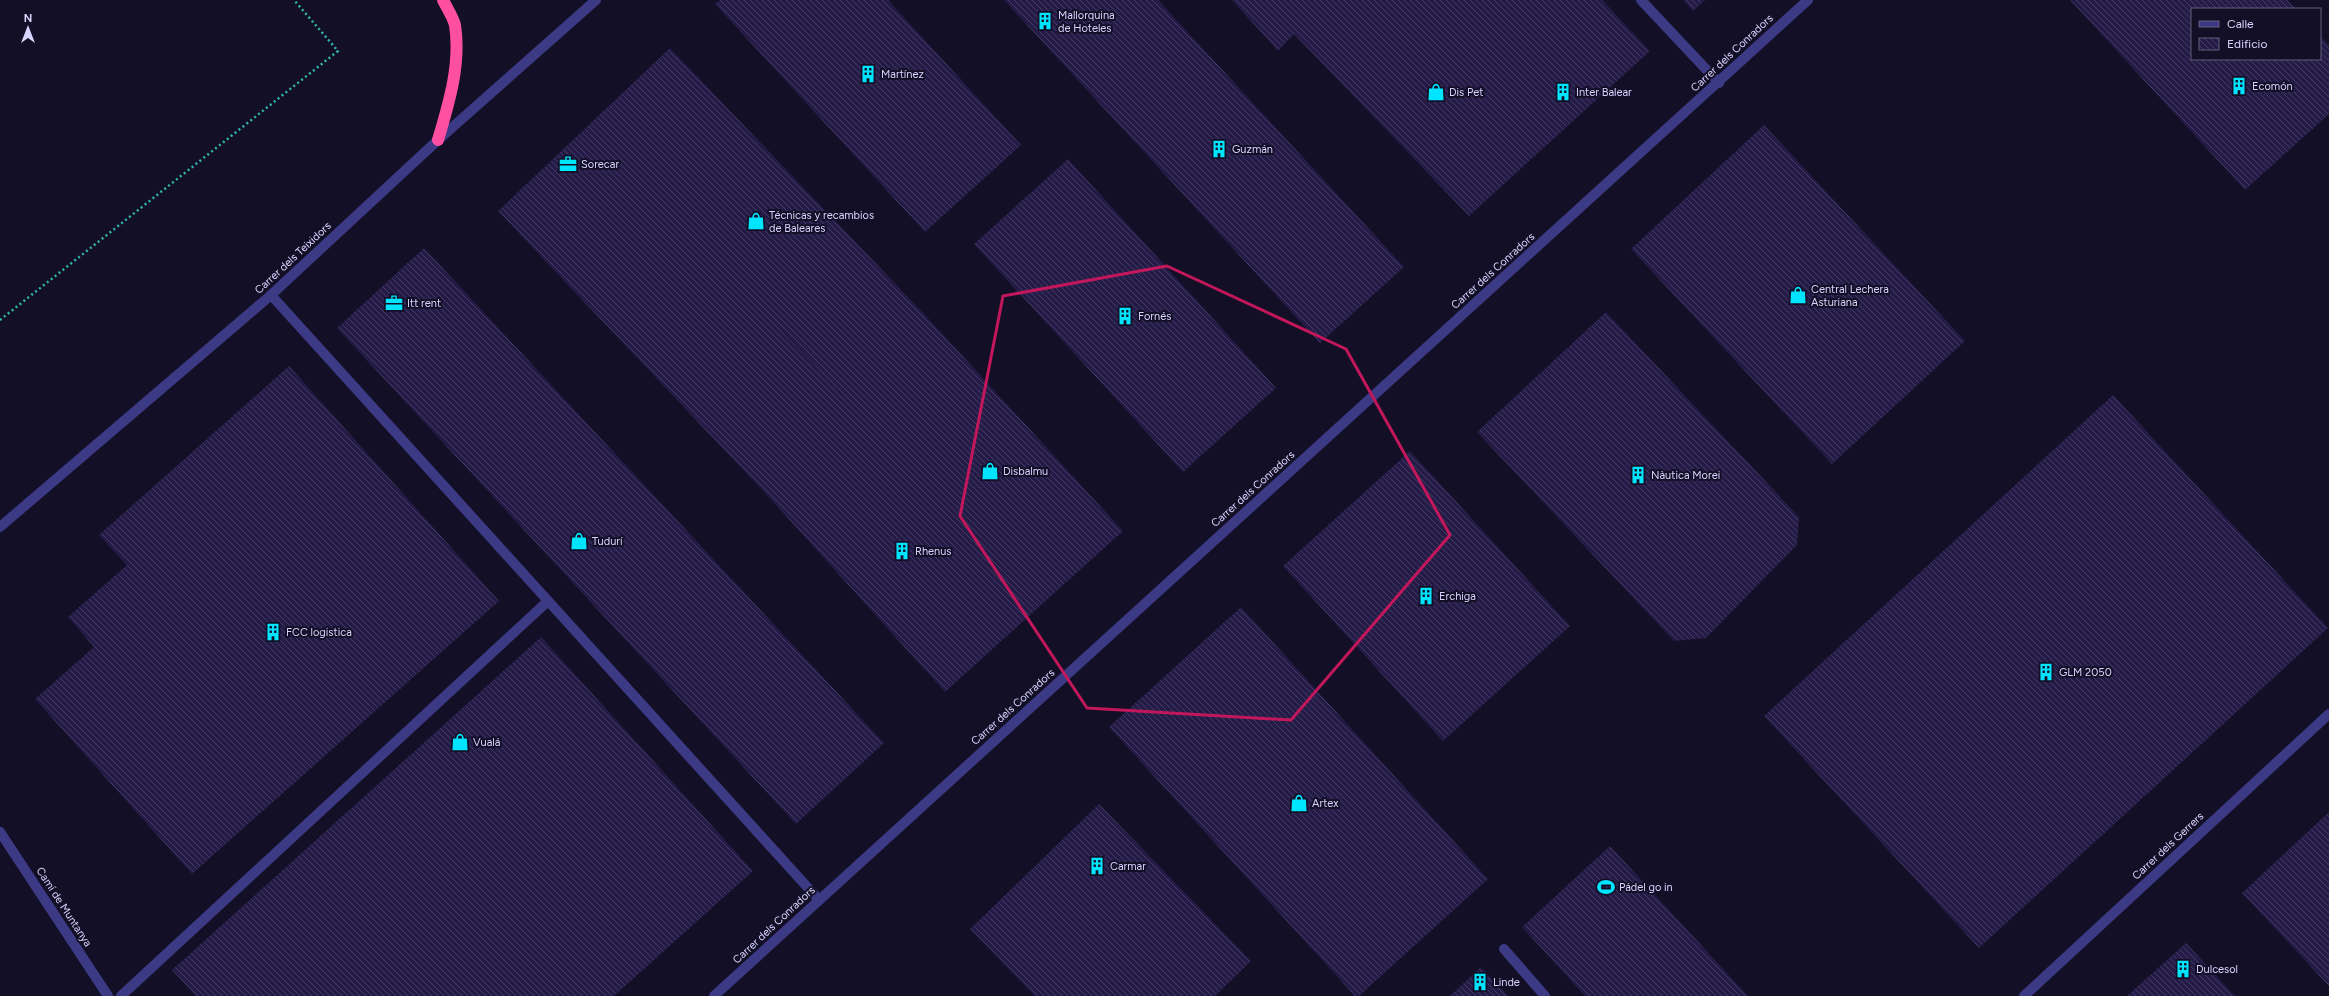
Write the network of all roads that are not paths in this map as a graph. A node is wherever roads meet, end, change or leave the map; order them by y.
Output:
1 (443, 0) edge
2 (596, 0) edge
3 (1641, 0) edge
4 (1808, 0) edge
5 (1719, 83) junction
6 (438, 140) junction
7 (271, 295) junction
8 (0, 527) edge
9 (548, 602) junction
10 (2329, 714) edge
11 (0, 832) edge
12 (818, 900) junction
13 (1504, 949) dead end
14 (108, 996) edge
15 (121, 996) edge
16 (714, 996) edge
17 (1546, 996) edge
18 (2024, 996) edge

1 - 6 highway
2 - 6 street, Carrer dels Teixidors
3 - 5 street
4 - 5 street, Carrer dels Conradors
5 - 12 street, Carrer dels Conradors
6 - 7 street, Carrer dels Teixidors
7 - 8 street, Carrer dels Teixidors
7 - 9 street
9 - 12 street
9 - 15 street
10 - 18 street, Carrer dels Gerrers
11 - 14 street, Camí de Muntanya
12 - 16 street, Carrer dels Conradors
13 - 17 street

